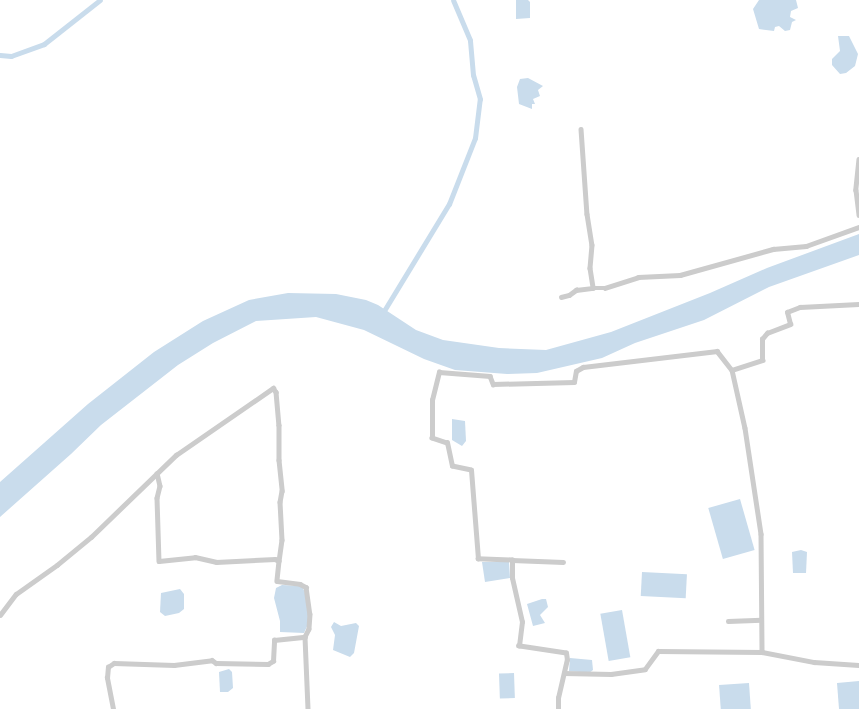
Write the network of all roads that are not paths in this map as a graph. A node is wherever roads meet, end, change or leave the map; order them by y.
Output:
1 (581, 129) dead end
2 (859, 159) edge
3 (859, 215) edge
4 (859, 226) edge
5 (594, 288) junction
6 (561, 297) dead end
7 (859, 304) edge
8 (732, 370) junction
9 (157, 473) junction
10 (512, 560) junction
11 (279, 561) junction
12 (563, 562) dead end
13 (0, 615) edge
14 (762, 620) junction
15 (728, 621) dead end
16 (305, 637) junction
17 (762, 652) junction
18 (859, 665) edge
19 (564, 673) junction
20 (113, 709) edge
21 (308, 709) edge
22 (558, 709) edge

1 - 5 street
2 - 3 street
4 - 5 street
5 - 6 street
7 - 8 street
8 - 10 street
8 - 14 street
9 - 11 street
9 - 11 street
9 - 13 street
10 - 12 street
10 - 19 street
11 - 16 street
14 - 15 street
14 - 17 street
16 - 20 street
16 - 21 street
17 - 18 street
17 - 19 street
19 - 22 street

